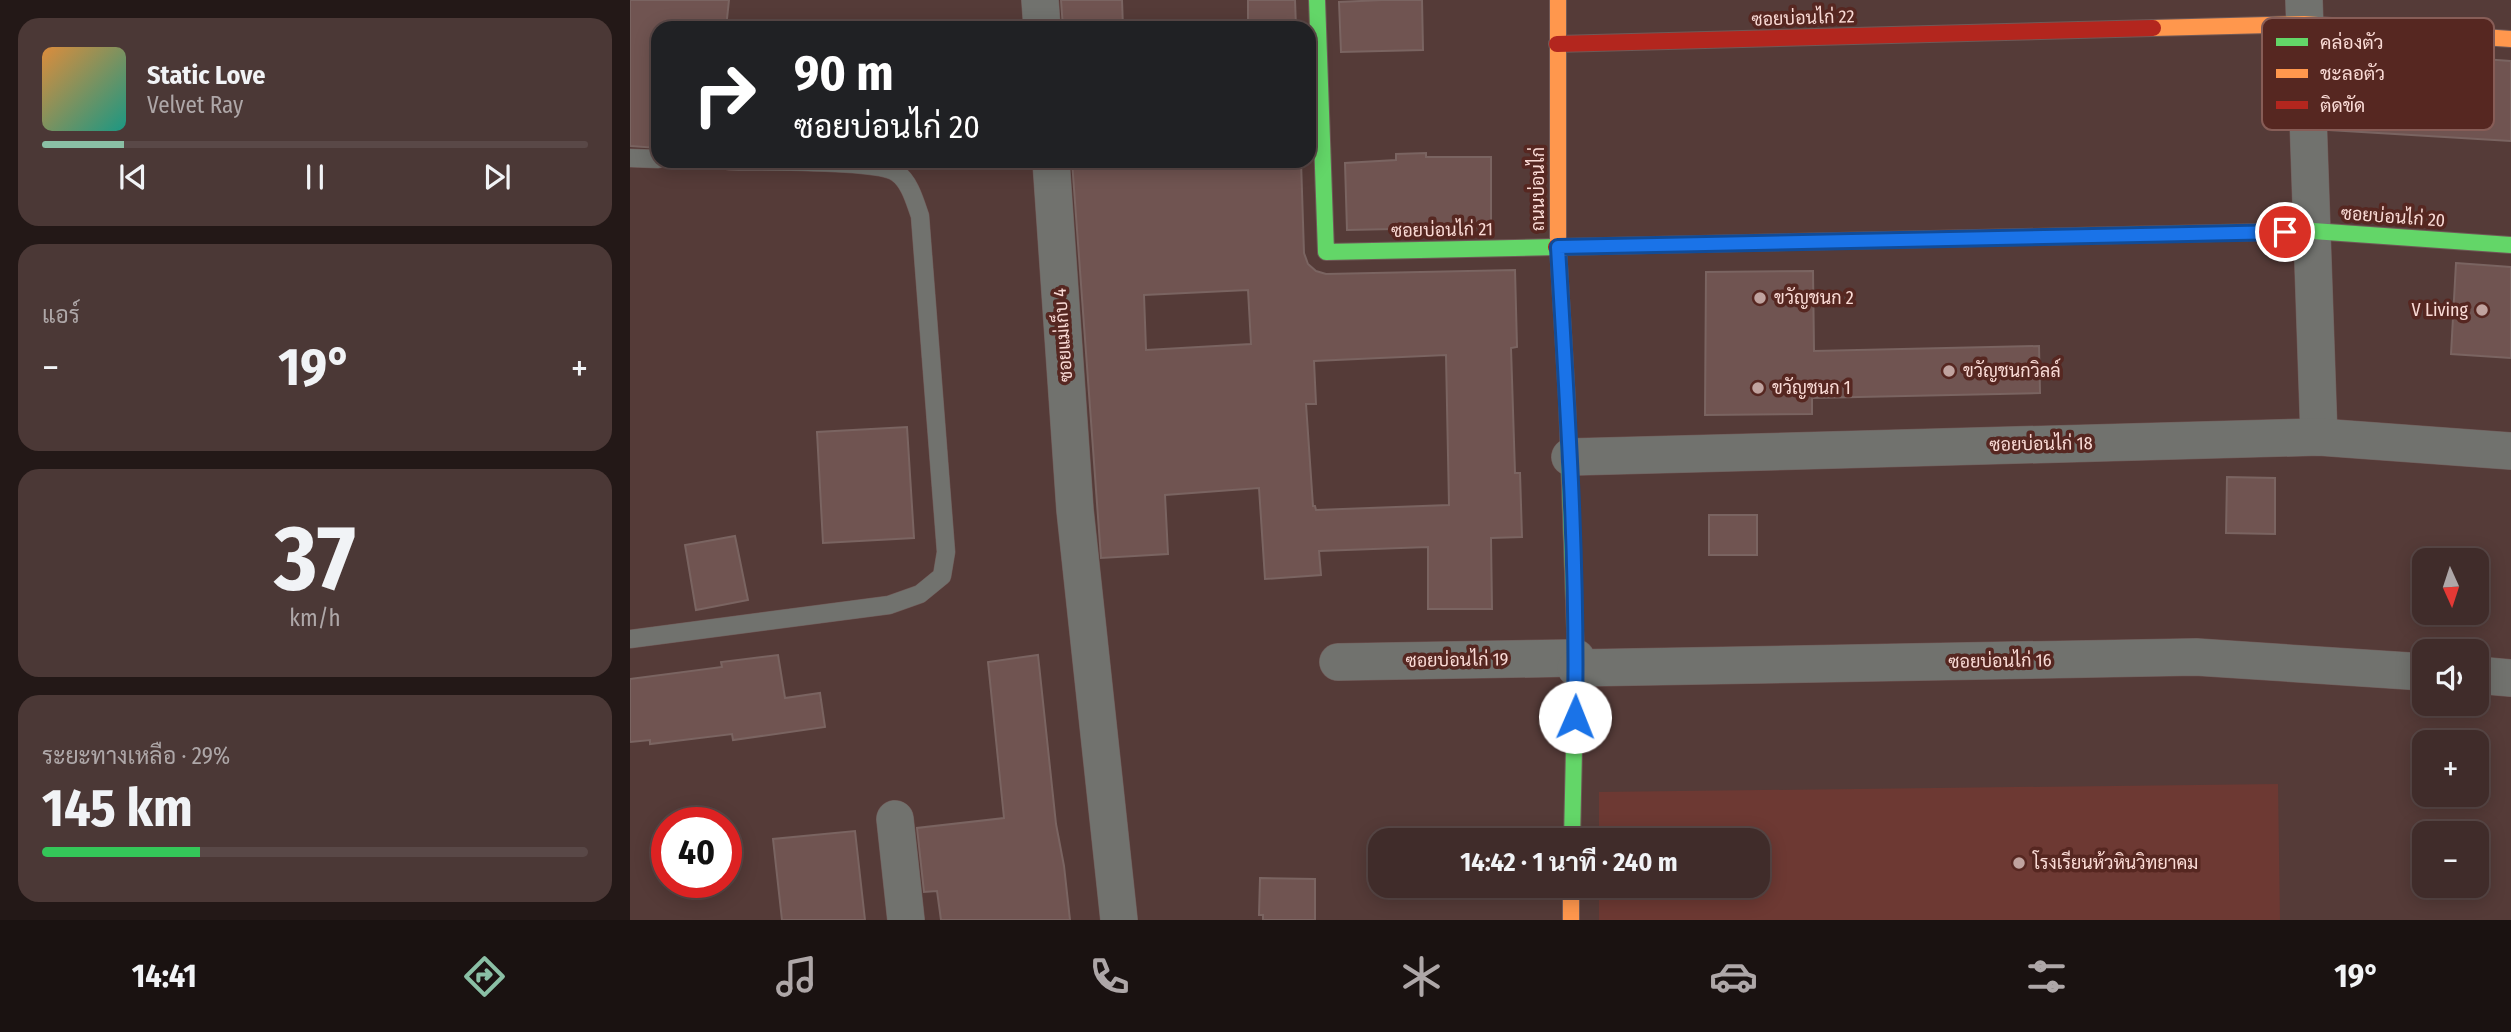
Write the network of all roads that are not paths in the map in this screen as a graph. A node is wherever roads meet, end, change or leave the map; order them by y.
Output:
1 (1040, 0) edge
2 (1317, 0) edge
3 (1558, 0) edge
4 (2304, 12) edge
5 (2350, 18) edge
6 (1042, 21) edge
7 (1558, 44) junction
8 (2309, 130) edge
9 (630, 158) edge
10 (651, 159) edge
11 (881, 168) edge
12 (1051, 168) edge
13 (2313, 231) junction
14 (2511, 245) edge
15 (1558, 247) junction
16 (2319, 437) junction
17 (2511, 452) edge
18 (1570, 457) junction
19 (630, 639) edge
20 (1338, 662) dead end
21 (1576, 663) junction
22 (2412, 671) edge
23 (2489, 676) edge
24 (2511, 678) edge
25 (895, 819) dead end
26 (1572, 828) edge
27 (1571, 898) edge
28 (906, 920) edge
29 (1119, 920) edge
30 (1571, 920) edge

1 - 6 street
2 - 15 street, ซอยบ่อนไก่ 21
3 - 7 street, ถนนบ่อนไก่
4 - 5 street, ซอยบ่อนไก่ 22
4 - 7 street, ซอยบ่อนไก่ 22
7 - 15 street, ถนนบ่อนไก่
8 - 13 street
9 - 10 lane
11 - 19 lane
12 - 29 street, ซอยแม่เก็บ 4
13 - 14 street, ซอยบ่อนไก่ 20
13 - 15 street, ซอยบ่อนไก่ 20
13 - 16 street
15 - 18 street, ถนนบ่อนไก่
16 - 17 street, ซอยบ่อนไก่ 18
16 - 18 street, ซอยบ่อนไก่ 18
18 - 21 street, ถนนบ่อนไก่
20 - 21 street, ซอยบ่อนไก่ 19
21 - 22 street, ซอยบ่อนไก่ 16
21 - 26 street, ถนนบ่อนไก่
23 - 24 street
25 - 28 street
27 - 30 street

